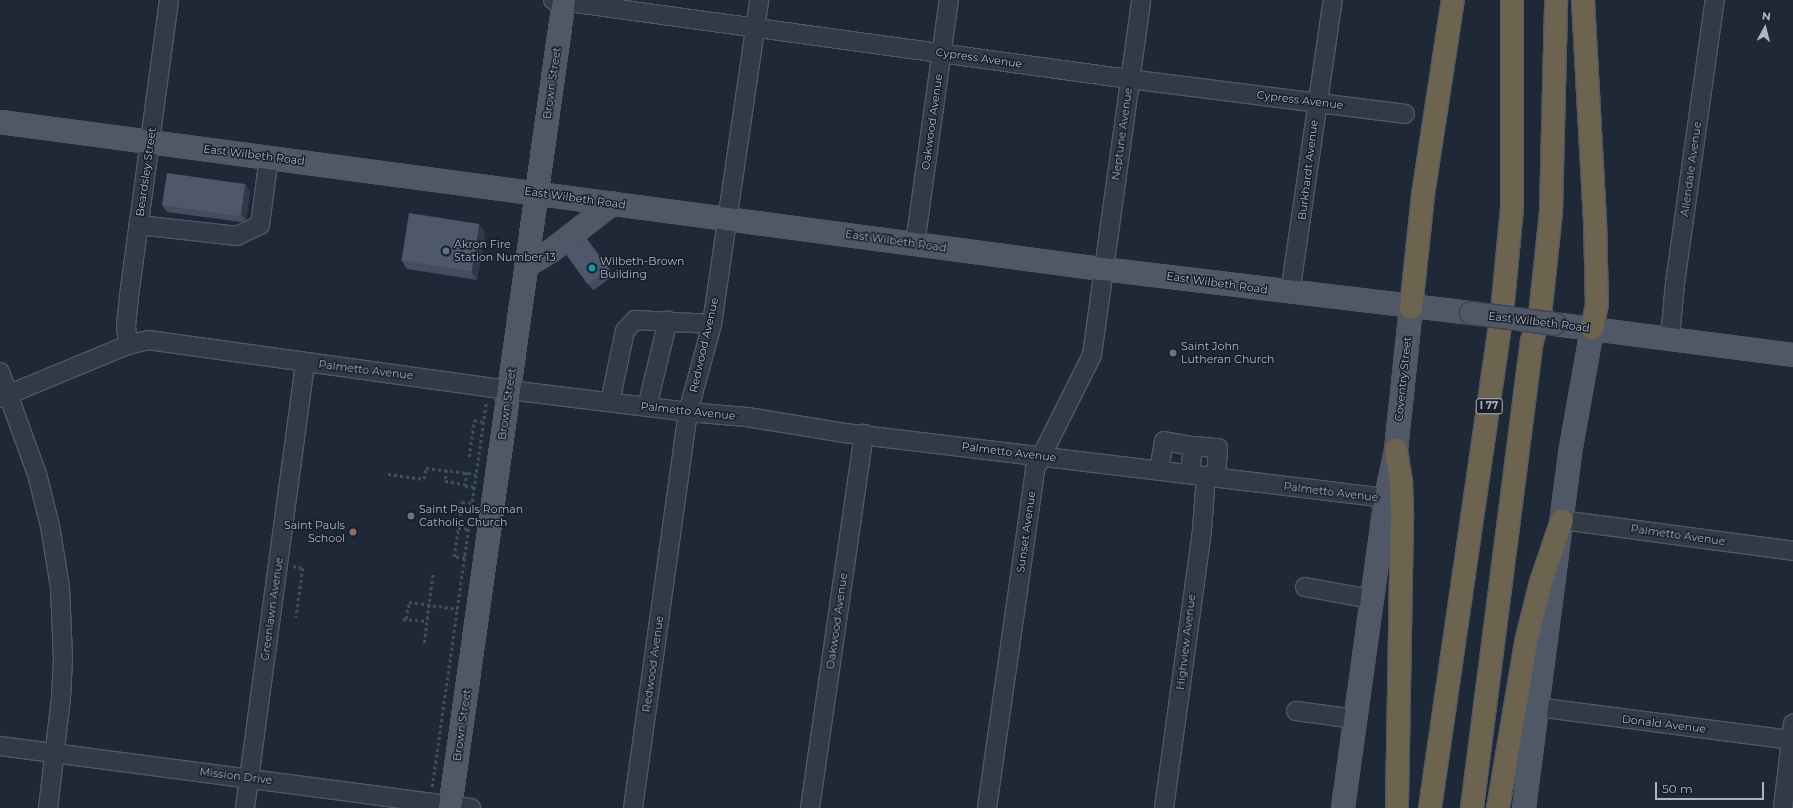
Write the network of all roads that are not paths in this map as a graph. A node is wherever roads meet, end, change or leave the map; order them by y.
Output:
1 (169, 0) edge
2 (560, 0) edge
3 (759, 0) edge
4 (949, 0) edge
5 (1141, 0) edge
6 (1333, 0) edge
7 (1453, 0) edge
8 (1512, 0) edge
9 (1556, 0) edge
10 (1583, 0) edge
11 (1715, 0) edge
12 (755, 27) junction
13 (942, 53) junction
14 (1129, 79) junction
15 (1317, 102) junction
16 (1405, 114) dead end
17 (0, 122) edge
18 (150, 142) junction
19 (269, 157) junction
20 (537, 192) junction
21 (613, 203) junction
22 (728, 219) junction
23 (139, 225) junction
24 (915, 244) junction
25 (526, 266) junction
26 (1102, 268) junction
27 (1290, 293) junction
28 (1411, 308) junction
29 (668, 320) junction
30 (712, 324) junction
31 (1592, 329) junction
32 (1670, 338) junction
33 (128, 345) junction
34 (1793, 355) edge
35 (305, 362) junction
36 (0, 372) edge
37 (509, 390) junction
38 (5, 396) edge
39 (610, 402) junction
40 (646, 407) junction
41 (688, 412) junction
42 (864, 434) junction
43 (1193, 446) junction
44 (1396, 450) junction
45 (1041, 455) junction
46 (1160, 470) junction
47 (1204, 476) junction
48 (1386, 498) junction
49 (1562, 520) junction
50 (1793, 550) edge
51 (1305, 587) dead end
52 (1372, 599) junction
53 (1537, 707) junction
54 (1296, 712) dead end
55 (1355, 719) junction
56 (1792, 732) edge
57 (0, 746) edge
58 (56, 753) junction
59 (249, 777) junction
60 (457, 807) edge
61 (48, 808) edge
62 (245, 808) edge
63 (633, 808) edge
64 (810, 808) edge
65 (987, 808) edge
66 (1164, 808) edge
67 (1343, 808) edge
68 (1397, 808) edge
69 (1430, 808) edge
70 (1472, 808) edge
71 (1498, 808) edge
72 (1524, 808) edge
73 (1783, 808) edge

1 - 18 street, Beardsley Street
2 - 12 street, Cypress Avenue
2 - 20 main road, Brown Street
3 - 12 street, Redwood Avenue
4 - 13 street, Oakwood Avenue
5 - 14 street, Neptune Avenue
6 - 15 street, Burkhardt Avenue
7 - 28 highway
8 - 69 highway, I 77
9 - 70 highway
10 - 31 highway
11 - 32 street, Allendale Avenue
12 - 13 street, Cypress Avenue
12 - 22 street, Redwood Avenue
13 - 14 street, Cypress Avenue
13 - 24 street, Oakwood Avenue
14 - 15 street, Cypress Avenue
14 - 26 street, Neptune Avenue
15 - 16 street, Cypress Avenue
15 - 27 street, Burkhardt Avenue
17 - 18 main road, East Wilbeth Road
18 - 19 main road, East Wilbeth Road
18 - 23 street, Beardsley Street
19 - 20 main road, East Wilbeth Road
19 - 23 street
20 - 21 main road, East Wilbeth Road
20 - 25 main road, Brown Street
21 - 22 main road, East Wilbeth Road
21 - 25 main road
22 - 24 main road, East Wilbeth Road
22 - 30 street, Redwood Avenue
23 - 33 street, Beardsley Street
24 - 26 main road, East Wilbeth Road
25 - 37 main road, Brown Street
26 - 27 main road, East Wilbeth Road
26 - 45 street, Sunset Avenue
27 - 28 main road, East Wilbeth Road
28 - 31 main road, East Wilbeth Road, bridge
28 - 44 main road, Coventry Street
29 - 30 street
29 - 39 street
29 - 40 street
30 - 41 street, Redwood Avenue
31 - 32 main road, East Wilbeth Road
31 - 49 main road
32 - 34 main road, East Wilbeth Road
33 - 35 street, Palmetto Avenue
33 - 38 street, Palmetto Avenue
35 - 37 street, Palmetto Avenue
35 - 59 street, Greenlawn Avenue
36 - 38 street
37 - 39 street, Palmetto Avenue
37 - 60 main road, Brown Street
38 - 58 street
39 - 40 street, Palmetto Avenue
40 - 41 street, Palmetto Avenue
41 - 42 street, Palmetto Avenue
41 - 63 street, Redwood Avenue
42 - 45 street, Palmetto Avenue
42 - 64 street, Oakwood Avenue
43 - 46 street
43 - 47 street
43 - 47 street
44 - 48 main road, Coventry Street
44 - 68 highway
45 - 46 street, Palmetto Avenue
45 - 65 street, Sunset Avenue
46 - 47 street, Palmetto Avenue
47 - 48 street, Palmetto Avenue
47 - 66 street, Highview Avenue
48 - 52 main road, Coventry Street
49 - 50 street, Palmetto Avenue
49 - 53 main road
49 - 71 highway
51 - 52 street
52 - 55 main road, Coventry Street
53 - 56 street, Donald Avenue
53 - 72 main road
54 - 55 street
55 - 67 main road, Coventry Street
56 - 73 street
57 - 58 street, Mission Drive
58 - 59 street, Mission Drive
58 - 61 street
59 - 60 street, Mission Drive
59 - 62 street, Greenlawn Avenue

